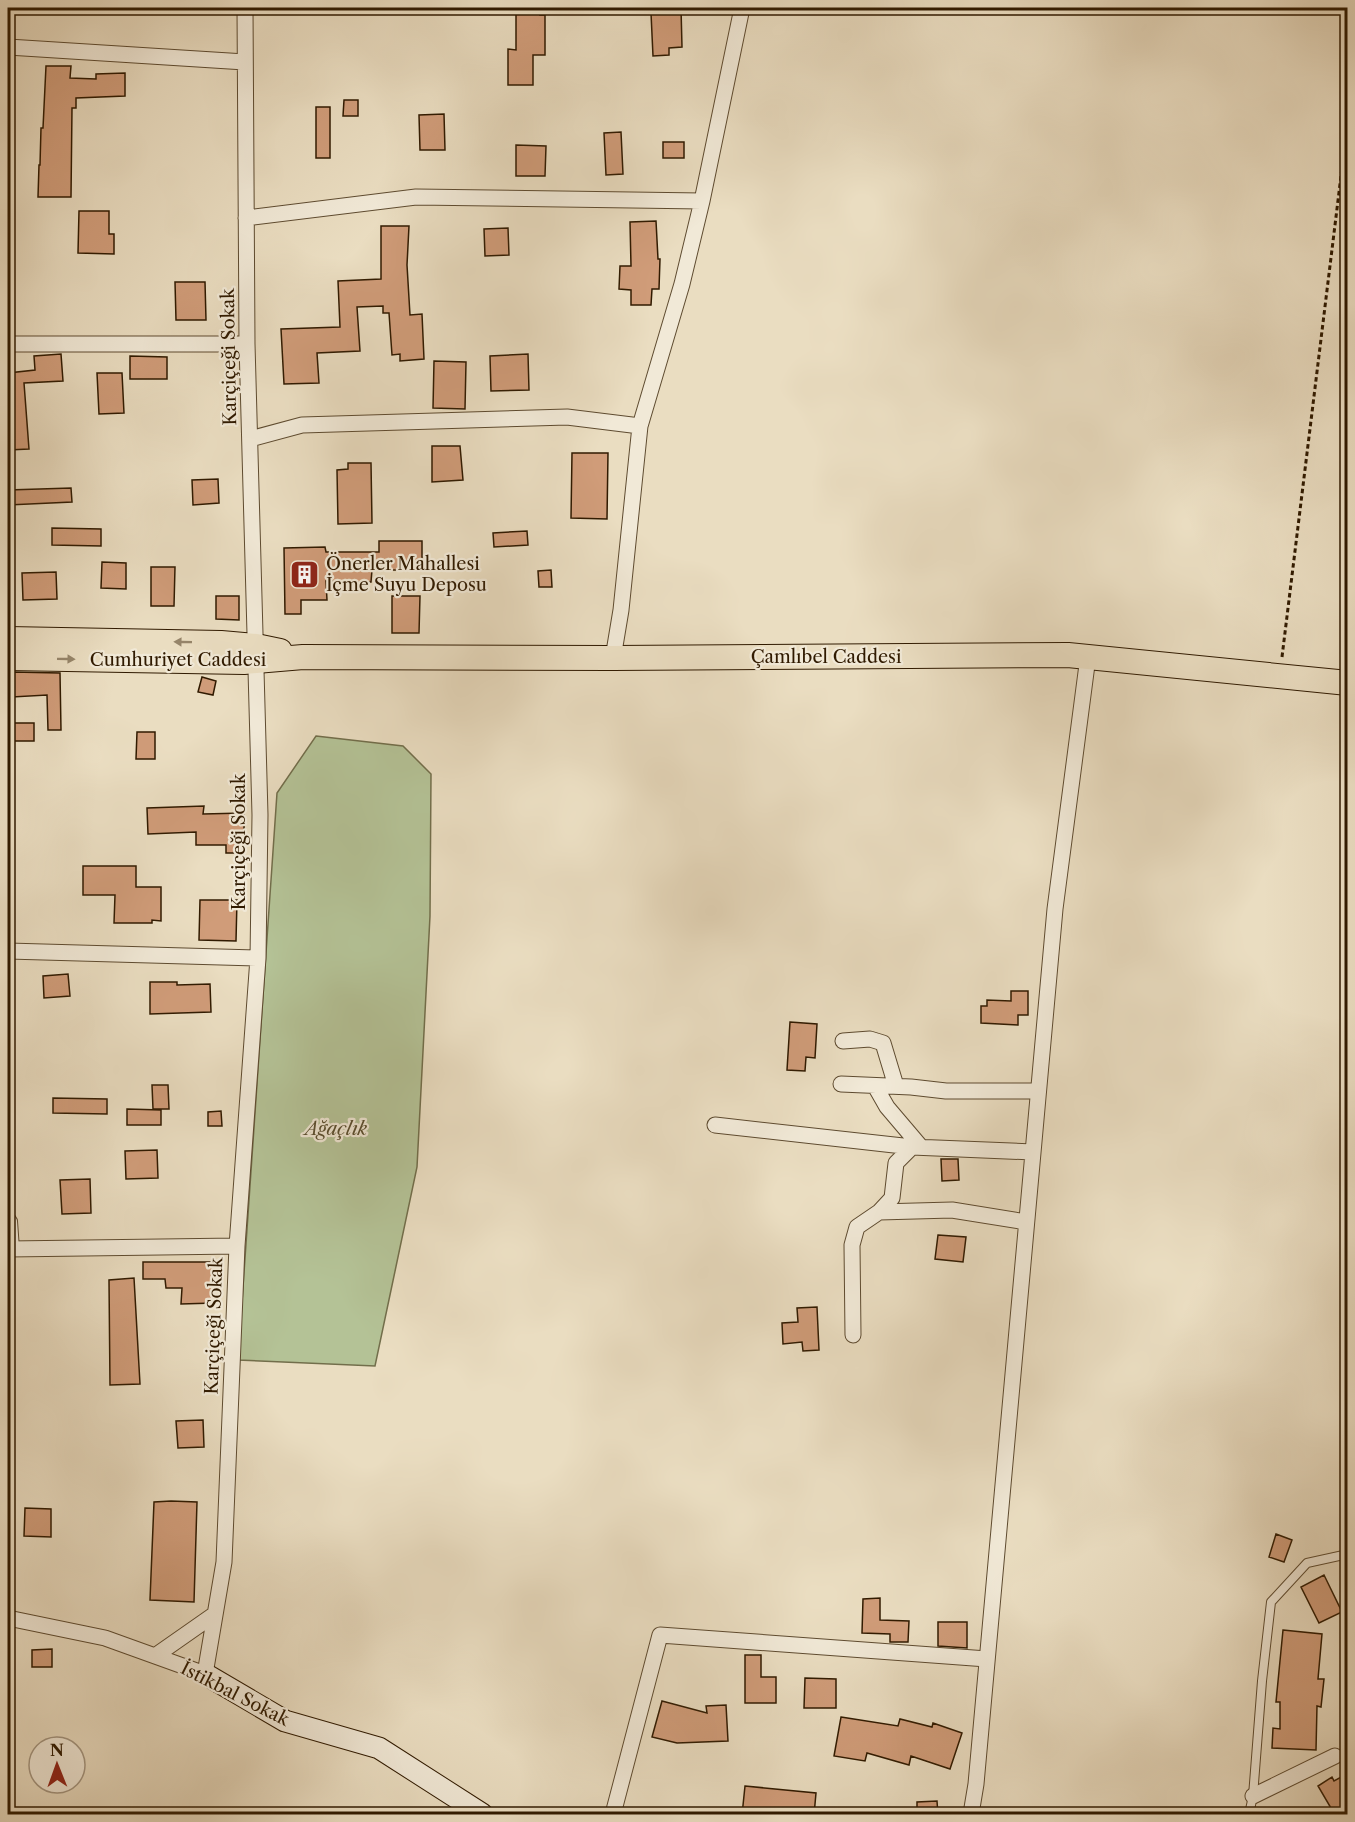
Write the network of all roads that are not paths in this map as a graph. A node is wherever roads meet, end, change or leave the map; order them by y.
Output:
1 (245, 8) edge
2 (742, 8) edge
3 (8, 47) edge
4 (245, 62) junction
5 (702, 201) junction
6 (246, 218) junction
7 (8, 344) edge
8 (247, 344) junction
9 (640, 426) junction
10 (250, 439) junction
11 (8, 639) edge
12 (256, 654) junction
13 (303, 657) joint
14 (1088, 657) junction
15 (8, 658) edge
16 (613, 658) junction
17 (1347, 683) edge
18 (8, 951) edge
19 (258, 958) junction
20 (843, 1041) dead end
21 (841, 1084) dead end
22 (875, 1086) junction
23 (896, 1086) junction
24 (1038, 1091) junction
25 (715, 1125) dead end
26 (916, 1147) junction
27 (1033, 1152) junction
28 (879, 1212) junction
29 (8, 1213) edge
30 (1026, 1222) junction
31 (237, 1246) junction
32 (11, 1249) edge
33 (854, 1335) dead end
34 (1347, 1554) edge
35 (215, 1614) junction
36 (8, 1618) edge
37 (155, 1656) junction
38 (987, 1659) junction
39 (205, 1674) junction
40 (1335, 1756) dead end
41 (1253, 1796) junction
42 (482, 1815) edge
43 (613, 1815) edge
44 (971, 1815) edge
45 (1250, 1815) edge

1 - 4 street, Karçiçeği Sokak
2 - 5 street
3 - 4 street
4 - 6 street, Karçiçeği Sokak
5 - 6 street
5 - 9 street
6 - 8 street, Karçiçeği Sokak
7 - 8 street
8 - 10 street, Karçiçeği Sokak
9 - 10 street
9 - 16 street
10 - 12 street, Karçiçeği Sokak
12 -> 11 main road, Cumhuriyet Caddesi
12 - 13 main road, Cumhuriyet Caddesi
15 -> 12 main road, Cumhuriyet Caddesi
12 - 19 street, Karçiçeği Sokak
13 - 16 main road, Çamlıbel Caddesi
14 - 16 main road, Çamlıbel Caddesi
14 - 17 main road, Çamlıbel Caddesi
14 - 24 street
18 - 19 street
19 - 31 street, Karçiçeği Sokak
20 - 23 street
21 - 22 street
22 - 23 street
22 - 26 street
23 - 24 street
24 - 27 street
25 - 26 street
26 - 27 street
26 - 28 street
27 - 30 street
28 - 30 street
28 - 33 street
29 - 32 lane
30 - 38 street
31 - 32 street
31 - 35 street, Karçiçeği Sokak
34 - 41 lane
35 - 37 street
35 - 39 street, Karçiçeği Sokak
36 - 37 street, İstikbal Sokak
37 - 39 street, İstikbal Sokak
38 - 43 street
38 - 44 street
39 - 42 street, İstikbal Sokak
40 - 41 street
41 - 45 lane

